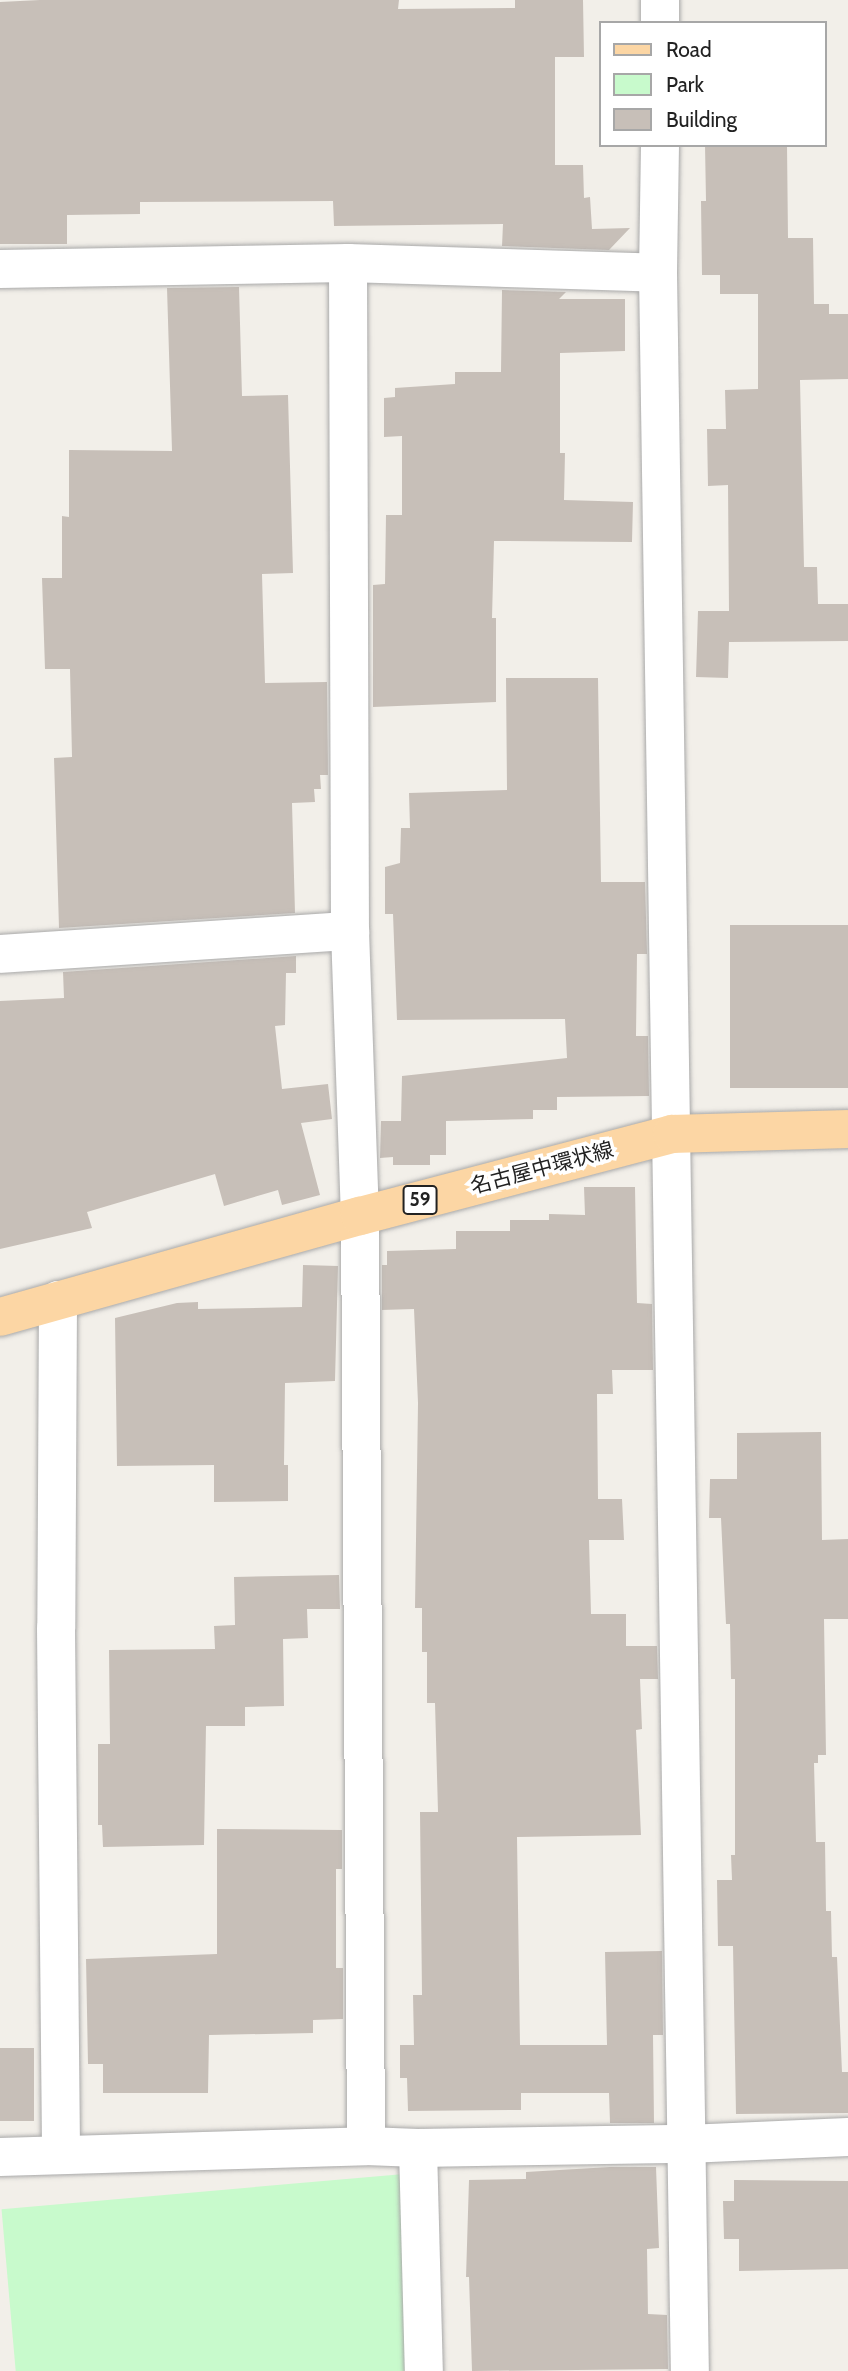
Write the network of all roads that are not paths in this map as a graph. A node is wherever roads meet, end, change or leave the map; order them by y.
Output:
1 (660, 0) edge
2 (660, 21) edge
3 (660, 147) edge
4 (348, 263) junction
5 (0, 269) edge
6 (658, 273) junction
7 (350, 931) junction
8 (0, 954) edge
9 (848, 1129) edge
10 (671, 1134) junction
11 (360, 1216) junction
12 (58, 1300) junction
13 (0, 1317) edge
14 (848, 2137) edge
15 (687, 2144) junction
16 (366, 2146) junction
17 (418, 2148) junction
18 (61, 2153) junction
19 (0, 2157) edge
20 (424, 2371) edge
21 (690, 2371) edge

1 - 2 street
3 - 6 street
4 - 5 street
4 - 6 street
4 - 7 street
6 - 10 street
7 - 8 street
7 - 11 street
9 - 10 main road, 名古屋中環状線 / 59
10 - 11 main road, 名古屋中環状線 / 59
10 - 15 street
11 - 12 main road, 名古屋中環状線 / 59
11 - 16 street
12 - 13 main road, 名古屋中環状線 / 59
12 - 18 street
14 - 15 street
15 - 17 street
15 - 21 street
16 - 17 street
16 - 18 street
17 - 20 street
18 - 19 street

